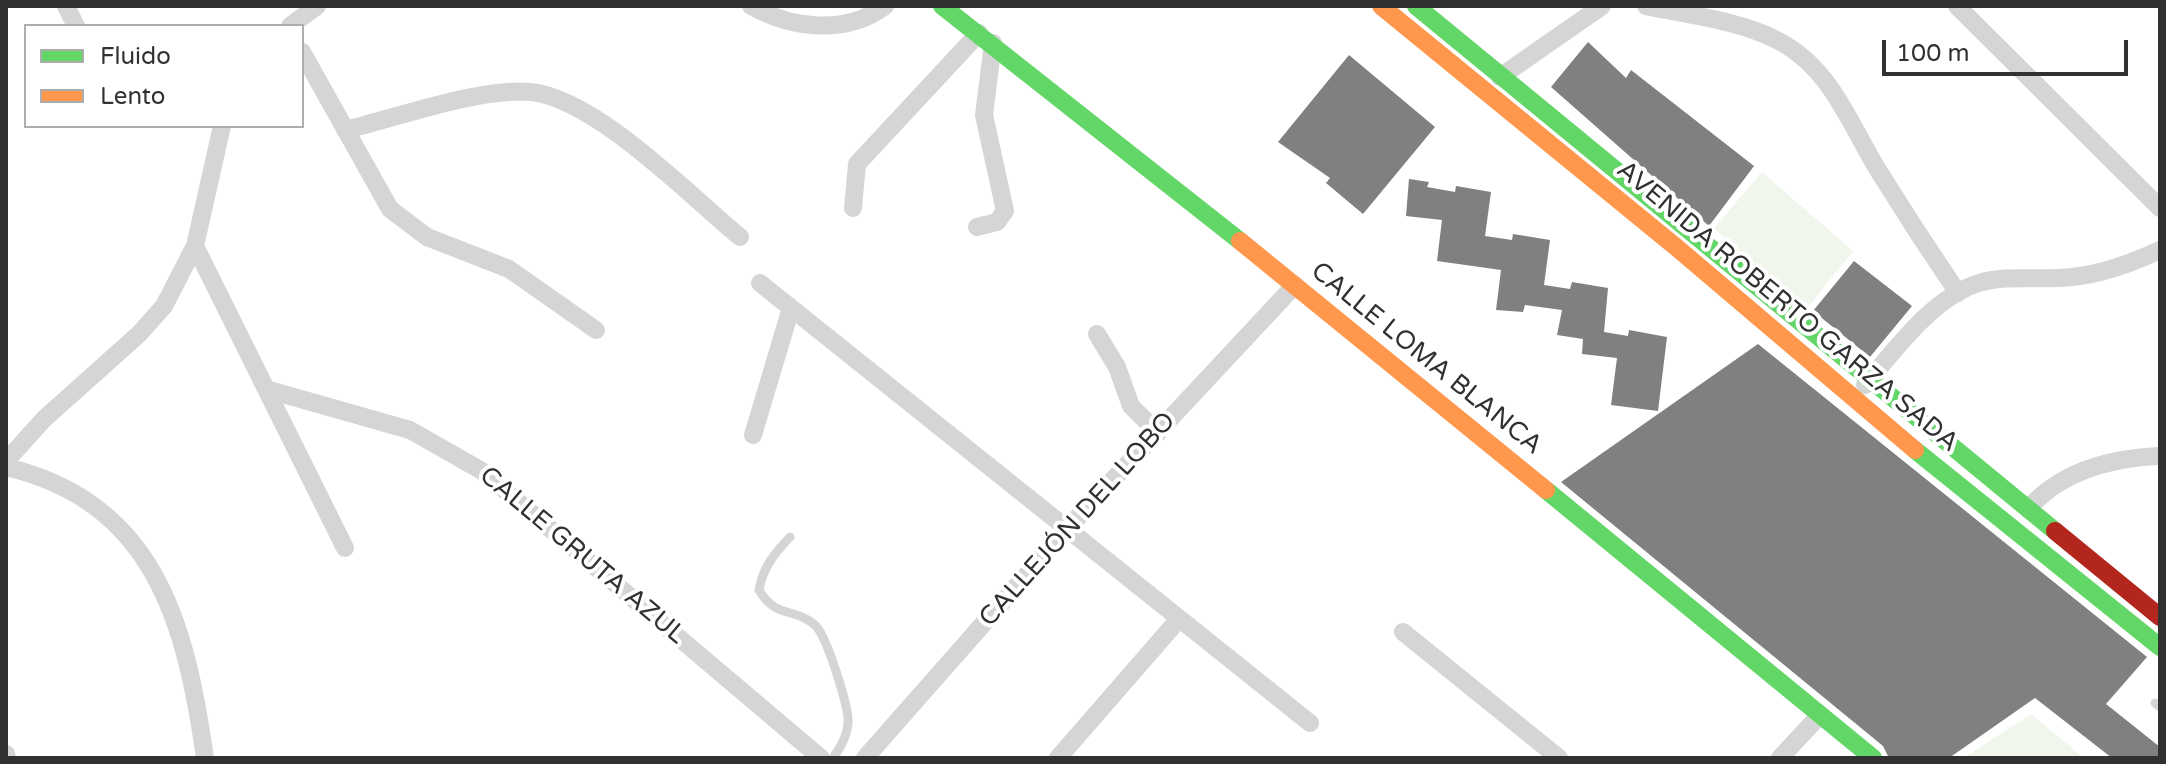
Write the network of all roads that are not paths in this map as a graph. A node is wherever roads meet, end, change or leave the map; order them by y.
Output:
1 (66, 6) edge
2 (317, 6) edge
3 (751, 6) edge
4 (885, 6) edge
5 (942, 6) edge
6 (1381, 6) edge
7 (1416, 6) edge
8 (1602, 6) edge
9 (1646, 6) edge
10 (1957, 6) edge
11 (75, 24) edge
12 (293, 24) edge
13 (986, 38) junction
14 (304, 56) edge
15 (1500, 77) junction
16 (222, 128) edge
17 (345, 130) junction
18 (853, 208) dead end
19 (2160, 208) edge
20 (977, 227) dead end
21 (740, 237) dead end
22 (195, 246) junction
23 (2160, 250) edge
24 (760, 283) dead end
25 (1295, 285) junction
26 (1958, 293) junction
27 (791, 308) junction
28 (596, 330) dead end
29 (1097, 334) dead end
30 (1869, 380) junction
31 (269, 390) junction
32 (1853, 398) junction
33 (1158, 433) junction
34 (753, 435) dead end
35 (2160, 456) edge
36 (6, 461) edge
37 (6, 467) edge
38 (2028, 509) junction
39 (1066, 530) junction
40 (790, 537) dead end
41 (345, 548) dead end
42 (2160, 617) edge
43 (1179, 619) junction
44 (1403, 632) dead end
45 (2160, 647) edge
46 (1820, 715) junction
47 (1310, 723) dead end
48 (205, 758) edge
49 (821, 758) edge
50 (833, 758) edge
51 (865, 758) edge
52 (1058, 758) edge
53 (1559, 758) edge
54 (1780, 758) edge
55 (1873, 758) edge

1 - 11 street
2 - 12 street
3 - 4 street
5 - 13 street, CALLE LOMA BLANCA
6 - 32 street, AVENIDA ROBERTO GARZA SADA
7 - 15 street, AVENIDA ROBERTO GARZA SADA
8 - 15 street
9 - 26 street
10 - 19 street
13 - 18 street
13 - 20 street
13 - 25 street, CALLE LOMA BLANCA
14 - 17 street
15 - 30 street, AVENIDA ROBERTO GARZA SADA
16 - 22 street
17 - 21 street
17 - 28 street
22 - 31 street
22 - 36 street
23 - 26 street
24 - 27 street
25 - 33 street, CALLEJÓN DEL LOBO
25 - 46 street, CALLE LOMA BLANCA
26 - 30 street
27 - 34 street
27 - 39 street
29 - 33 street
30 - 32 street
30 - 38 street, AVENIDA ROBERTO GARZA SADA
31 - 41 street
31 - 49 street, CALLE GRUTA AZUL
32 - 45 street, AVENIDA ROBERTO GARZA SADA
33 - 39 street, CALLEJÓN DEL LOBO
35 - 38 street
37 - 48 street
38 - 42 street, AVENIDA ROBERTO GARZA SADA
39 - 43 street
39 - 51 street, CALLEJÓN DEL LOBO
40 - 50 lane
43 - 47 street
43 - 52 street
44 - 53 street
46 - 54 street
46 - 55 street, CALLE LOMA BLANCA

